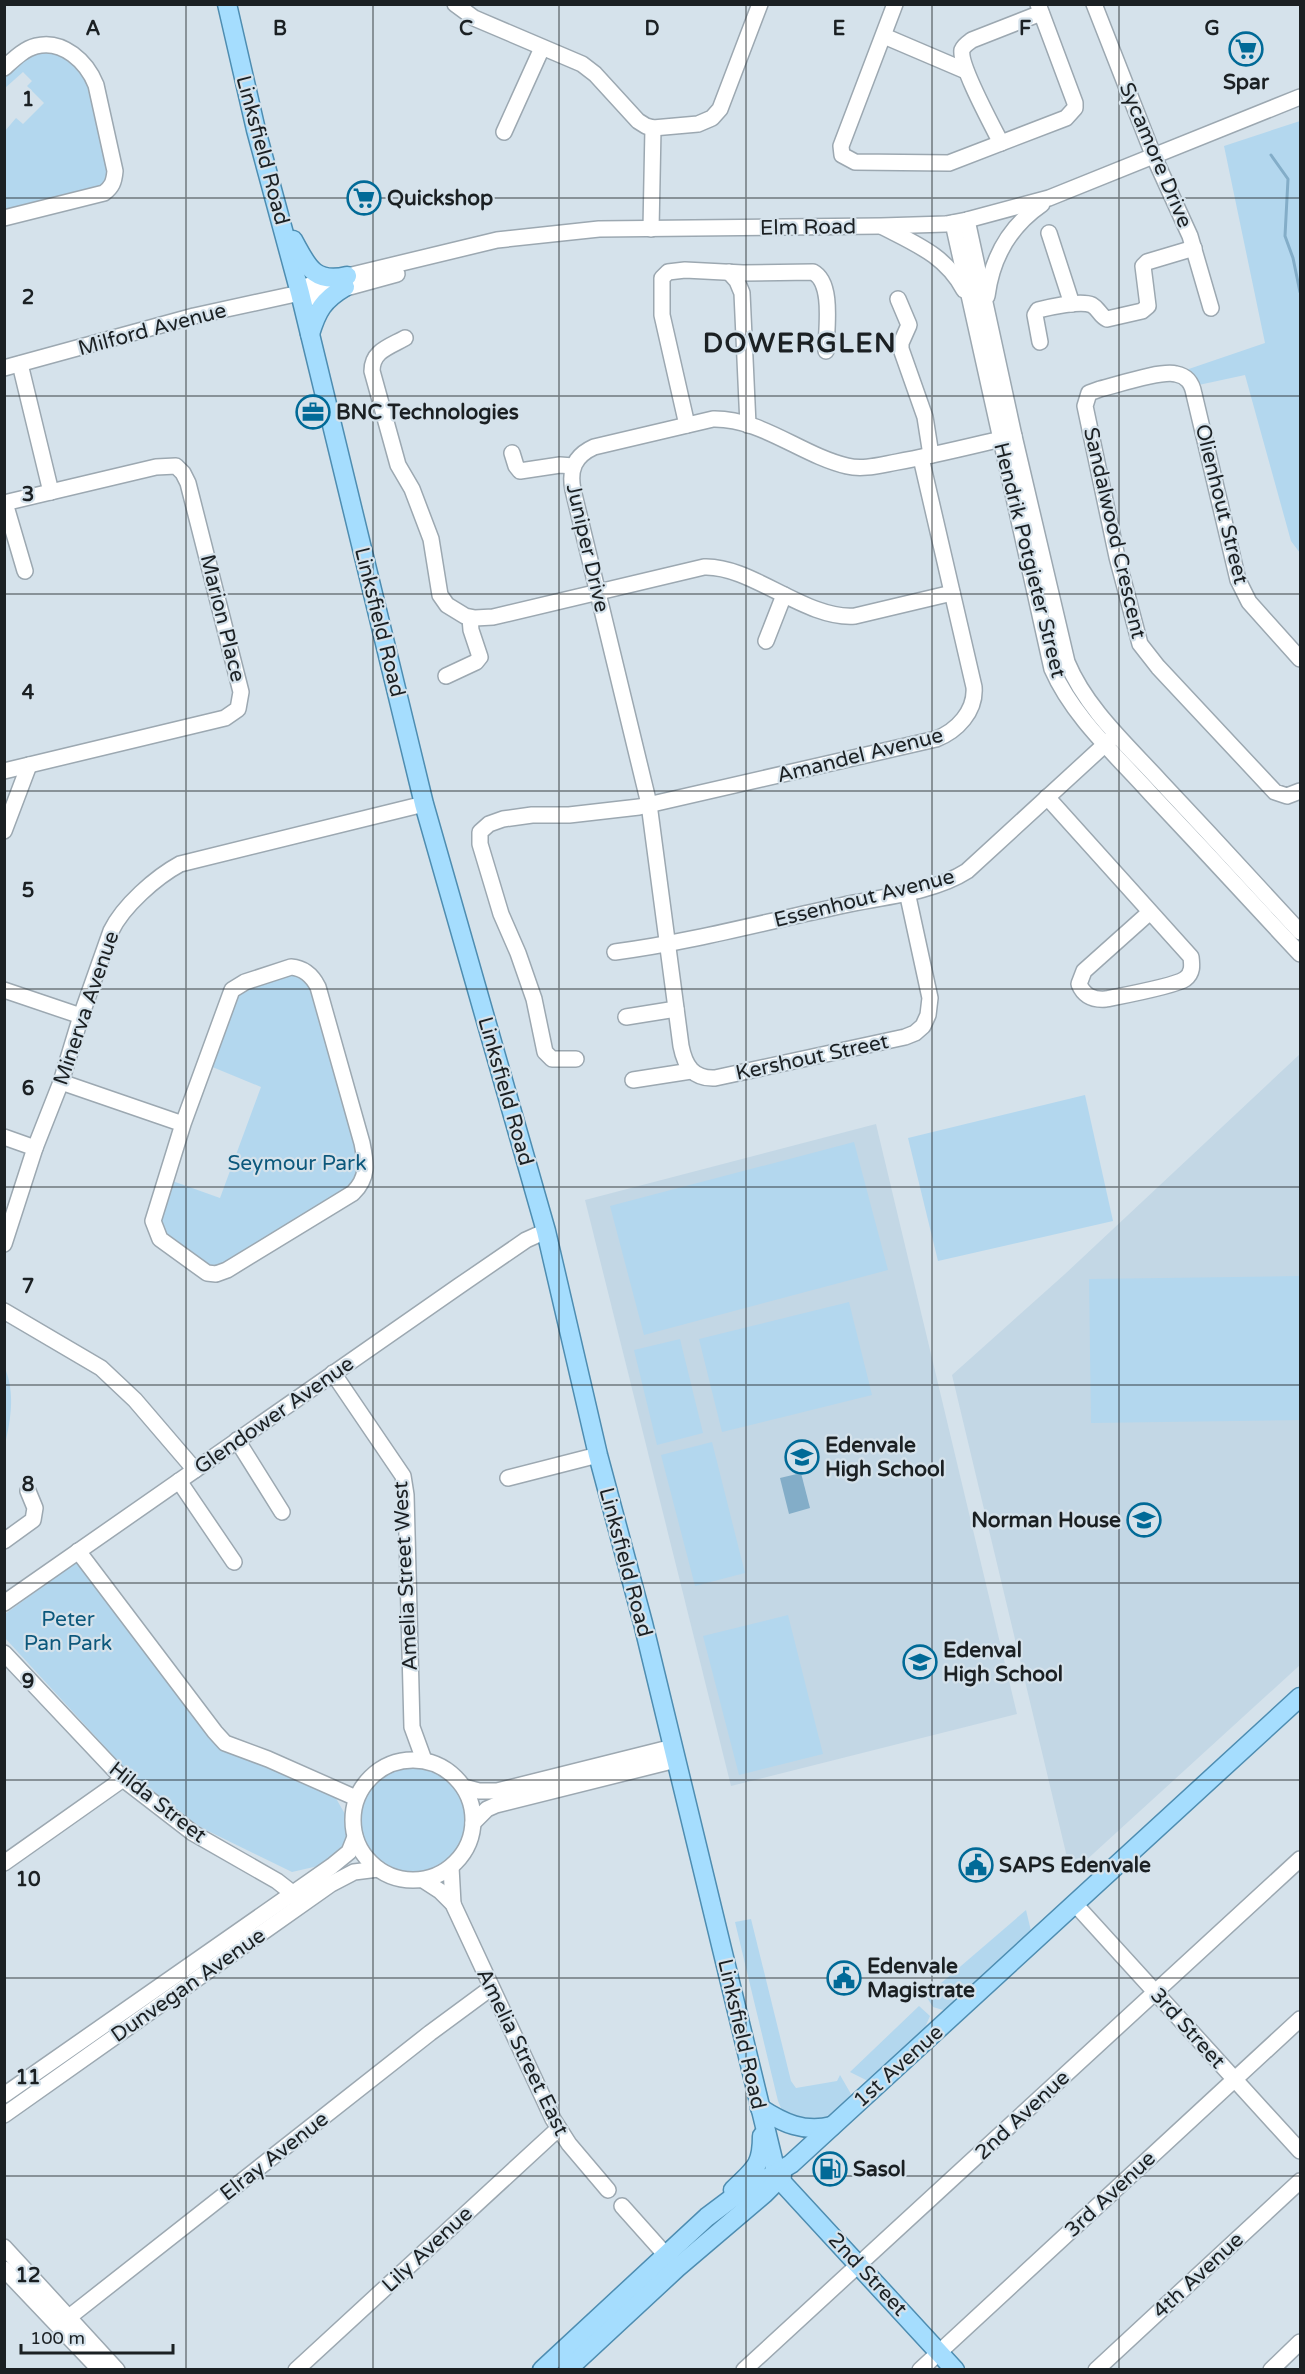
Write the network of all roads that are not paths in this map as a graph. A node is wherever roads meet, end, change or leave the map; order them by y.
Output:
1 (227, 4) edge
2 (456, 4) edge
3 (760, 4) edge
4 (895, 4) edge
5 (1094, 4) edge
6 (1040, 9) edge
7 (884, 36) junction
8 (542, 48) junction
9 (4, 68) edge
10 (966, 71) junction
11 (1300, 96) edge
12 (653, 129) junction
13 (504, 132) dead end
14 (1001, 143) junction
15 (1177, 148) junction
16 (1154, 157) junction
17 (1136, 164) junction
18 (1164, 179) junction
19 (1049, 198) junction
20 (281, 217) junction
21 (4, 218) edge
22 (960, 222) junction
23 (881, 226) junction
24 (651, 229) junction
25 (1048, 232) dead end
26 (1194, 248) junction
27 (729, 272) junction
28 (756, 273) junction
29 (346, 281) junction
30 (742, 293) junction
31 (300, 294) junction
32 (898, 299) dead end
33 (1072, 304) junction
34 (1211, 308) dead end
35 (980, 310) junction
36 (310, 335) junction
37 (405, 338) dead end
38 (1040, 342) dead end
39 (826, 351) dead end
40 (20, 364) junction
41 (4, 368) edge
42 (1177, 374) joint
43 (687, 425) junction
44 (748, 425) junction
45 (1007, 437) junction
46 (512, 453) dead end
47 (926, 457) junction
48 (573, 466) junction
49 (51, 492) junction
50 (5, 503) edge
51 (25, 571) dead end
52 (597, 592) junction
53 (952, 593) junction
54 (784, 595) junction
55 (470, 618) junction
56 (766, 641) dead end
57 (1300, 659) edge
58 (446, 676) dead end
59 (1111, 739) junction
60 (28, 765) junction
61 (4, 771) edge
62 (1300, 790) edge
63 (1047, 797) junction
64 (424, 804) junction
65 (649, 804) junction
66 (4, 831) edge
67 (907, 892) junction
68 (1150, 912) junction
69 (1300, 932) edge
70 (669, 945) junction
71 (615, 952) dead end
72 (1300, 954) edge
73 (4, 990) edge
74 (676, 1009) junction
75 (81, 1016) junction
76 (626, 1017) dead end
77 (576, 1059) dead end
78 (691, 1071) junction
79 (633, 1080) dead end
80 (61, 1082) junction
81 (183, 1124) junction
82 (4, 1137) edge
83 (35, 1148) junction
84 (546, 1231) junction
85 (4, 1244) edge
86 (4, 1311) edge
87 (333, 1373) junction
88 (237, 1440) junction
89 (598, 1455) junction
90 (195, 1470) junction
91 (508, 1478) dead end
92 (179, 1481) junction
93 (28, 1491) dead end
94 (282, 1512) dead end
95 (4, 1541) edge
96 (78, 1551) junction
97 (234, 1562) dead end
98 (4, 1603) edge
99 (4, 1653) edge
100 (1300, 1697) edge
101 (412, 1727) junction
102 (675, 1753) junction
103 (424, 1760) junction
104 (396, 1761) junction
105 (123, 1779) junction
106 (570, 1780) junction
107 (464, 1787) junction
108 (357, 1798) junction
109 (473, 1824) junction
110 (355, 1837) junction
111 (1300, 1859) edge
112 (4, 1863) edge
113 (451, 1867) junction
114 (378, 1869) junction
115 (423, 1880) junction
116 (299, 1898) junction
117 (453, 1904) junction
118 (1075, 1904) junction
119 (491, 1988) junction
120 (1155, 1992) junction
121 (1300, 2019) edge
122 (121, 2023) junction
123 (50, 2064) junction
124 (59, 2077) junction
125 (1235, 2080) junction
126 (4, 2095) edge
127 (761, 2113) junction
128 (4, 2115) edge
129 (832, 2127) junction
130 (558, 2129) junction
131 (1300, 2151) edge
132 (781, 2173) junction
133 (1300, 2181) edge
134 (608, 2190) dead end
135 (622, 2206) dead end
136 (718, 2207) junction
137 (4, 2247) edge
138 (672, 2262) junction
139 (860, 2264) junction
140 (4, 2269) edge
141 (64, 2321) junction
142 (1300, 2342) edge
143 (939, 2352) junction
144 (100, 2370) edge
145 (117, 2370) edge
146 (296, 2370) edge
147 (542, 2370) edge
148 (567, 2370) edge
149 (744, 2370) edge
150 (920, 2370) edge
151 (955, 2370) edge
152 (1096, 2370) edge
153 (1271, 2370) edge

1 - 20 main road, Linksfield Road
2 - 8 street
3 - 12 street
4 - 7 street
5 - 16 street, Sycamore Drive
6 - 10 street
6 - 14 street
7 - 10 street
7 - 14 street
8 - 12 street
8 - 13 street
9 - 21 street
10 - 14 street
11 - 15 street, Elm Road
12 - 24 street
15 - 16 street, Elm Road
15 - 18 street
16 - 17 street, Elm Road
16 - 18 street, Sycamore Drive
17 - 18 street
17 - 19 street, Elm Road
18 - 26 street, Sycamore Drive
19 - 22 street, Elm Road
19 - 35 street
20 - 29 main road
20 - 31 main road, Linksfield Road
22 - 23 street, Elm Road
22 - 35 street, Hendrik Potgieter Street
23 - 24 street, Elm Road
23 - 35 street
24 - 29 street, Elm Road
25 - 33 street
26 - 33 street
26 - 34 street, Sycamore Drive
27 - 28 street
27 - 30 street
27 - 43 street
28 - 30 street
28 - 39 street
29 - 31 street, Milford Avenue
29 - 36 main road
30 - 44 street
31 - 36 main road, Linksfield Road
31 - 40 street, Milford Avenue
32 - 47 street, Amandel Avenue
33 - 38 street
35 - 45 street, Hendrik Potgieter Street
36 - 64 main road, Linksfield Road
37 - 55 street
40 - 41 street, Milford Avenue
40 - 49 street
42 - 57 street, Olienhout Street
42 - 62 street, Sandalwood Crescent
43 - 44 street, Juniper Drive
43 - 48 street, Juniper Drive
44 - 47 street, Juniper Drive
45 - 47 street, Juniper Drive
45 - 59 street, Hendrik Potgieter Street
46 - 48 street
47 - 53 street, Amandel Avenue
48 - 52 street, Juniper Drive
49 - 50 street, Marion Place
49 - 60 street, Marion Place
50 - 51 street
52 - 54 street
52 - 55 street
52 - 65 street, Juniper Drive
53 - 54 street
53 - 65 street, Amandel Avenue
54 - 56 street
55 - 58 street
59 - 63 street, Essenhout Avenue
59 - 69 street, Hendrik Potgieter Street
59 - 72 street, Hendrik Potgieter Street
60 - 61 street, Marion Place
60 - 66 street
63 - 67 street, Essenhout Avenue
63 - 68 street
64 - 75 street, Minerva Avenue
64 - 84 main road, Linksfield Road
65 - 70 street, Juniper Drive
65 - 77 street, Amandel Avenue
67 - 70 street, Essenhout Avenue
67 - 78 street, Kershout Street
68 - 68 street
70 - 71 street, Essenhout Avenue
70 - 74 street
73 - 75 street
74 - 76 street
74 - 78 street
75 - 80 street, Minerva Avenue
78 - 79 street
80 - 81 street
80 - 83 street, Minerva Avenue
81 - 81 street
82 - 83 street
83 - 85 street, Minerva Avenue
84 - 87 street, Glendower Avenue
84 - 89 main road, Linksfield Road
86 - 90 street
87 - 88 street, Glendower Avenue
87 - 101 street, Amelia Street West
88 - 90 street, Glendower Avenue
88 - 94 street
89 - 91 street
89 - 102 main road, Linksfield Road
90 - 92 street, Glendower Avenue
92 - 96 street, Glendower Avenue
92 - 97 street
93 - 95 street
96 - 98 street, Glendower Avenue
96 - 108 street
99 - 105 street, Hilda Street
100 - 118 main road, 1st Avenue
101 - 103 street, Amelia Street West
101 - 104 street, Amelia Street West
102 - 106 street
102 - 127 main road, Linksfield Road
103 - 104 street
103 - 107 street
104 - 108 street
105 - 112 street
105 - 116 street, Hilda Street
106 - 107 street
106 - 109 street
107 - 109 street
108 - 110 street
109 - 113 street
110 - 114 street
110 - 116 street, Dunvegan Avenue
111 - 120 street, 2nd Avenue
113 - 115 street
113 - 117 street, Amelia Street East
114 - 115 street
114 - 116 street, Dunvegan Avenue
115 - 117 street, Amelia Street East
116 - 122 street, Dunvegan Avenue
117 - 119 street, Amelia Street East
118 - 120 street, 3rd Street
118 - 129 main road, 1st Avenue
119 - 130 street, Amelia Street East
119 - 141 street, Elray Avenue
120 - 125 street, 3rd Street
120 - 139 street, 2nd Avenue
121 - 125 street, 3rd Avenue
122 - 123 street, Dunvegan Avenue
122 - 124 street, Dunvegan Avenue
123 - 124 street
123 - 126 street, Dunvegan Avenue
124 - 128 street, Dunvegan Avenue
125 - 131 street, 3rd Street
125 - 143 street, 3rd Avenue
127 - 129 main road
127 - 132 main road, Linksfield Road
127 - 136 main road
129 - 132 main road, 1st Avenue
130 - 134 street, Amelia Street East
130 - 146 street, Lily Avenue
132 - 136 main road, 1st Avenue
132 - 138 main road, 1st Avenue
132 - 139 main road, 2nd Street
133 - 152 street, 4th Avenue
135 - 138 street
136 - 138 main road, 1st Avenue
137 - 141 street
138 - 147 main road, 1st Avenue
138 - 148 main road, 1st Avenue
139 - 143 main road, 2nd Street
139 - 149 street, 2nd Avenue
140 - 141 street
141 - 144 street
141 - 145 street
142 - 153 street
143 - 150 street, 3rd Avenue
143 - 151 main road, 2nd Street

